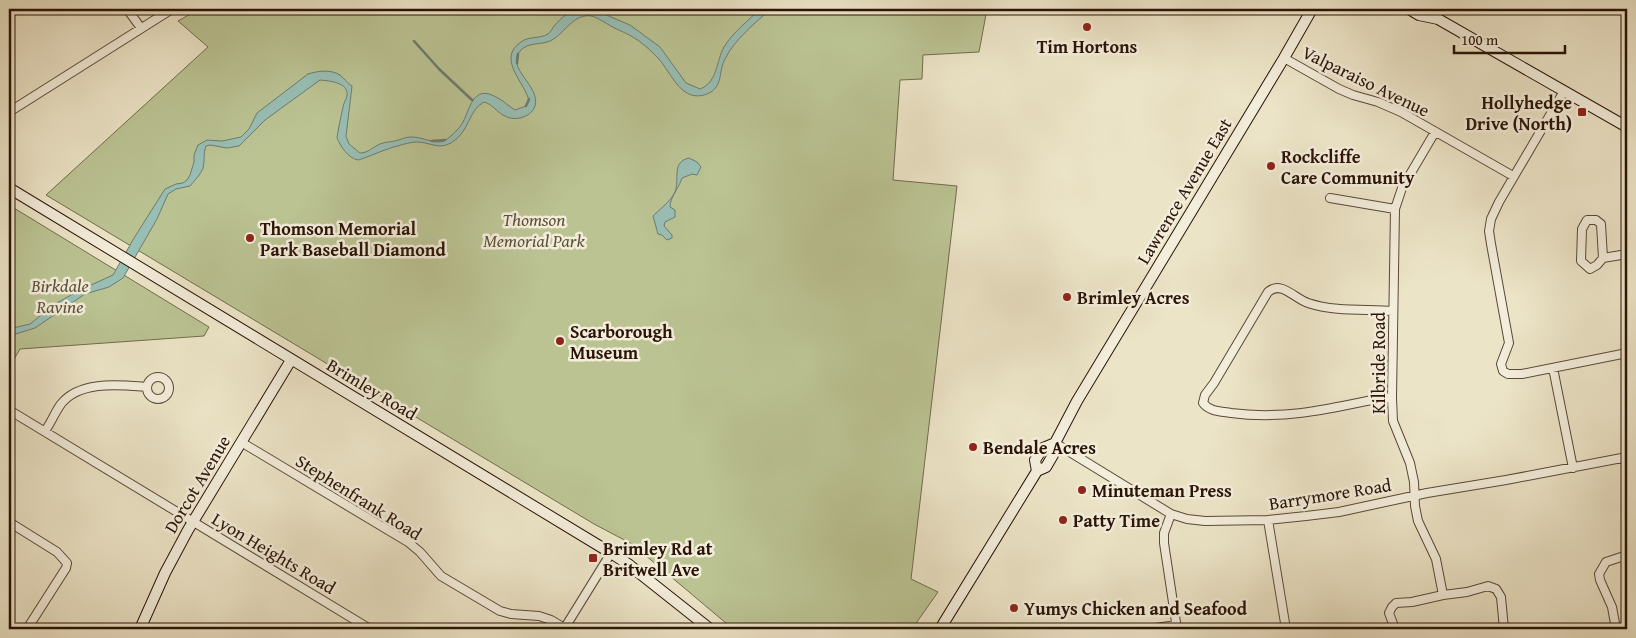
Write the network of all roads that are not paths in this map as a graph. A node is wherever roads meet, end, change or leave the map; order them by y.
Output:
1 (127, 9) edge
2 (172, 9) edge
3 (1312, 9) edge
4 (1409, 9) edge
5 (1428, 9) edge
6 (1438, 19) junction
7 (141, 28) junction
8 (1284, 58) junction
9 (1564, 91) junction
10 (9, 112) edge
11 (1627, 127) edge
12 (1435, 132) junction
13 (1513, 176) junction
14 (9, 188) edge
15 (1330, 198) dead end
16 (1395, 210) junction
17 (1627, 254) edge
18 (1603, 258) junction
19 (1393, 311) junction
20 (1627, 353) edge
21 (292, 360) junction
22 (1553, 368) junction
23 (147, 387) dead end
24 (1392, 398) junction
25 (9, 410) edge
26 (45, 431) junction
27 (241, 442) junction
28 (1055, 443) junction
29 (1626, 458) edge
30 (1573, 468) junction
31 (1627, 468) edge
32 (1415, 495) junction
33 (1171, 514) junction
34 (1268, 520) junction
35 (9, 522) edge
36 (194, 522) junction
37 (611, 553) junction
38 (1627, 555) edge
39 (1443, 595) junction
40 (1176, 627) edge
41 (27, 629) edge
42 (140, 629) edge
43 (370, 629) edge
44 (565, 629) edge
45 (710, 629) edge
46 (940, 629) edge
47 (1149, 629) edge
48 (1286, 629) edge
49 (1395, 629) edge
50 (1504, 629) edge
51 (1616, 629) edge

1 - 7 street
2 - 7 street
3 - 8 main road, Lawrence Avenue East
4 - 6 main road
5 - 6 main road
6 - 9 main road
7 - 10 street
8 - 12 street, Valparaiso Avenue
8 - 28 main road, Lawrence Avenue East
9 - 11 main road
9 - 13 street
12 - 13 street, Valparaiso Avenue
12 - 16 street, Kilbride Road
13 - 22 street
14 - 21 main road, Brimley Road
15 - 16 street
16 - 19 street, Kilbride Road
17 - 18 street
18 - 18 street
19 - 24 street, Kilbride Road
19 - 24 street
20 - 22 street
21 - 27 main road, Dorcot Avenue
21 - 37 main road, Brimley Road
22 - 30 street
23 - 26 street
24 - 32 street, Kilbride Road
25 - 26 street, Lyon Heights Road
26 - 36 street, Lyon Heights Road
27 - 36 main road, Dorcot Avenue
27 - 44 street, Stephenfrank Road
28 - 33 street, Barrymore Road
28 - 46 main road, Lawrence Avenue East
29 - 30 street, Barrymore Road
29 - 31 street
30 - 32 street, Barrymore Road
32 - 34 street, Barrymore Road
32 - 39 street, Kilbride Road
33 - 34 street, Barrymore Road
33 - 40 street
34 - 48 street
35 - 41 street
36 - 42 main road, Dorcot Avenue
36 - 43 street, Lyon Heights Road
37 - 44 street
37 - 45 main road, Brimley Road
38 - 51 street
39 - 49 street
39 - 50 street
40 - 47 street

